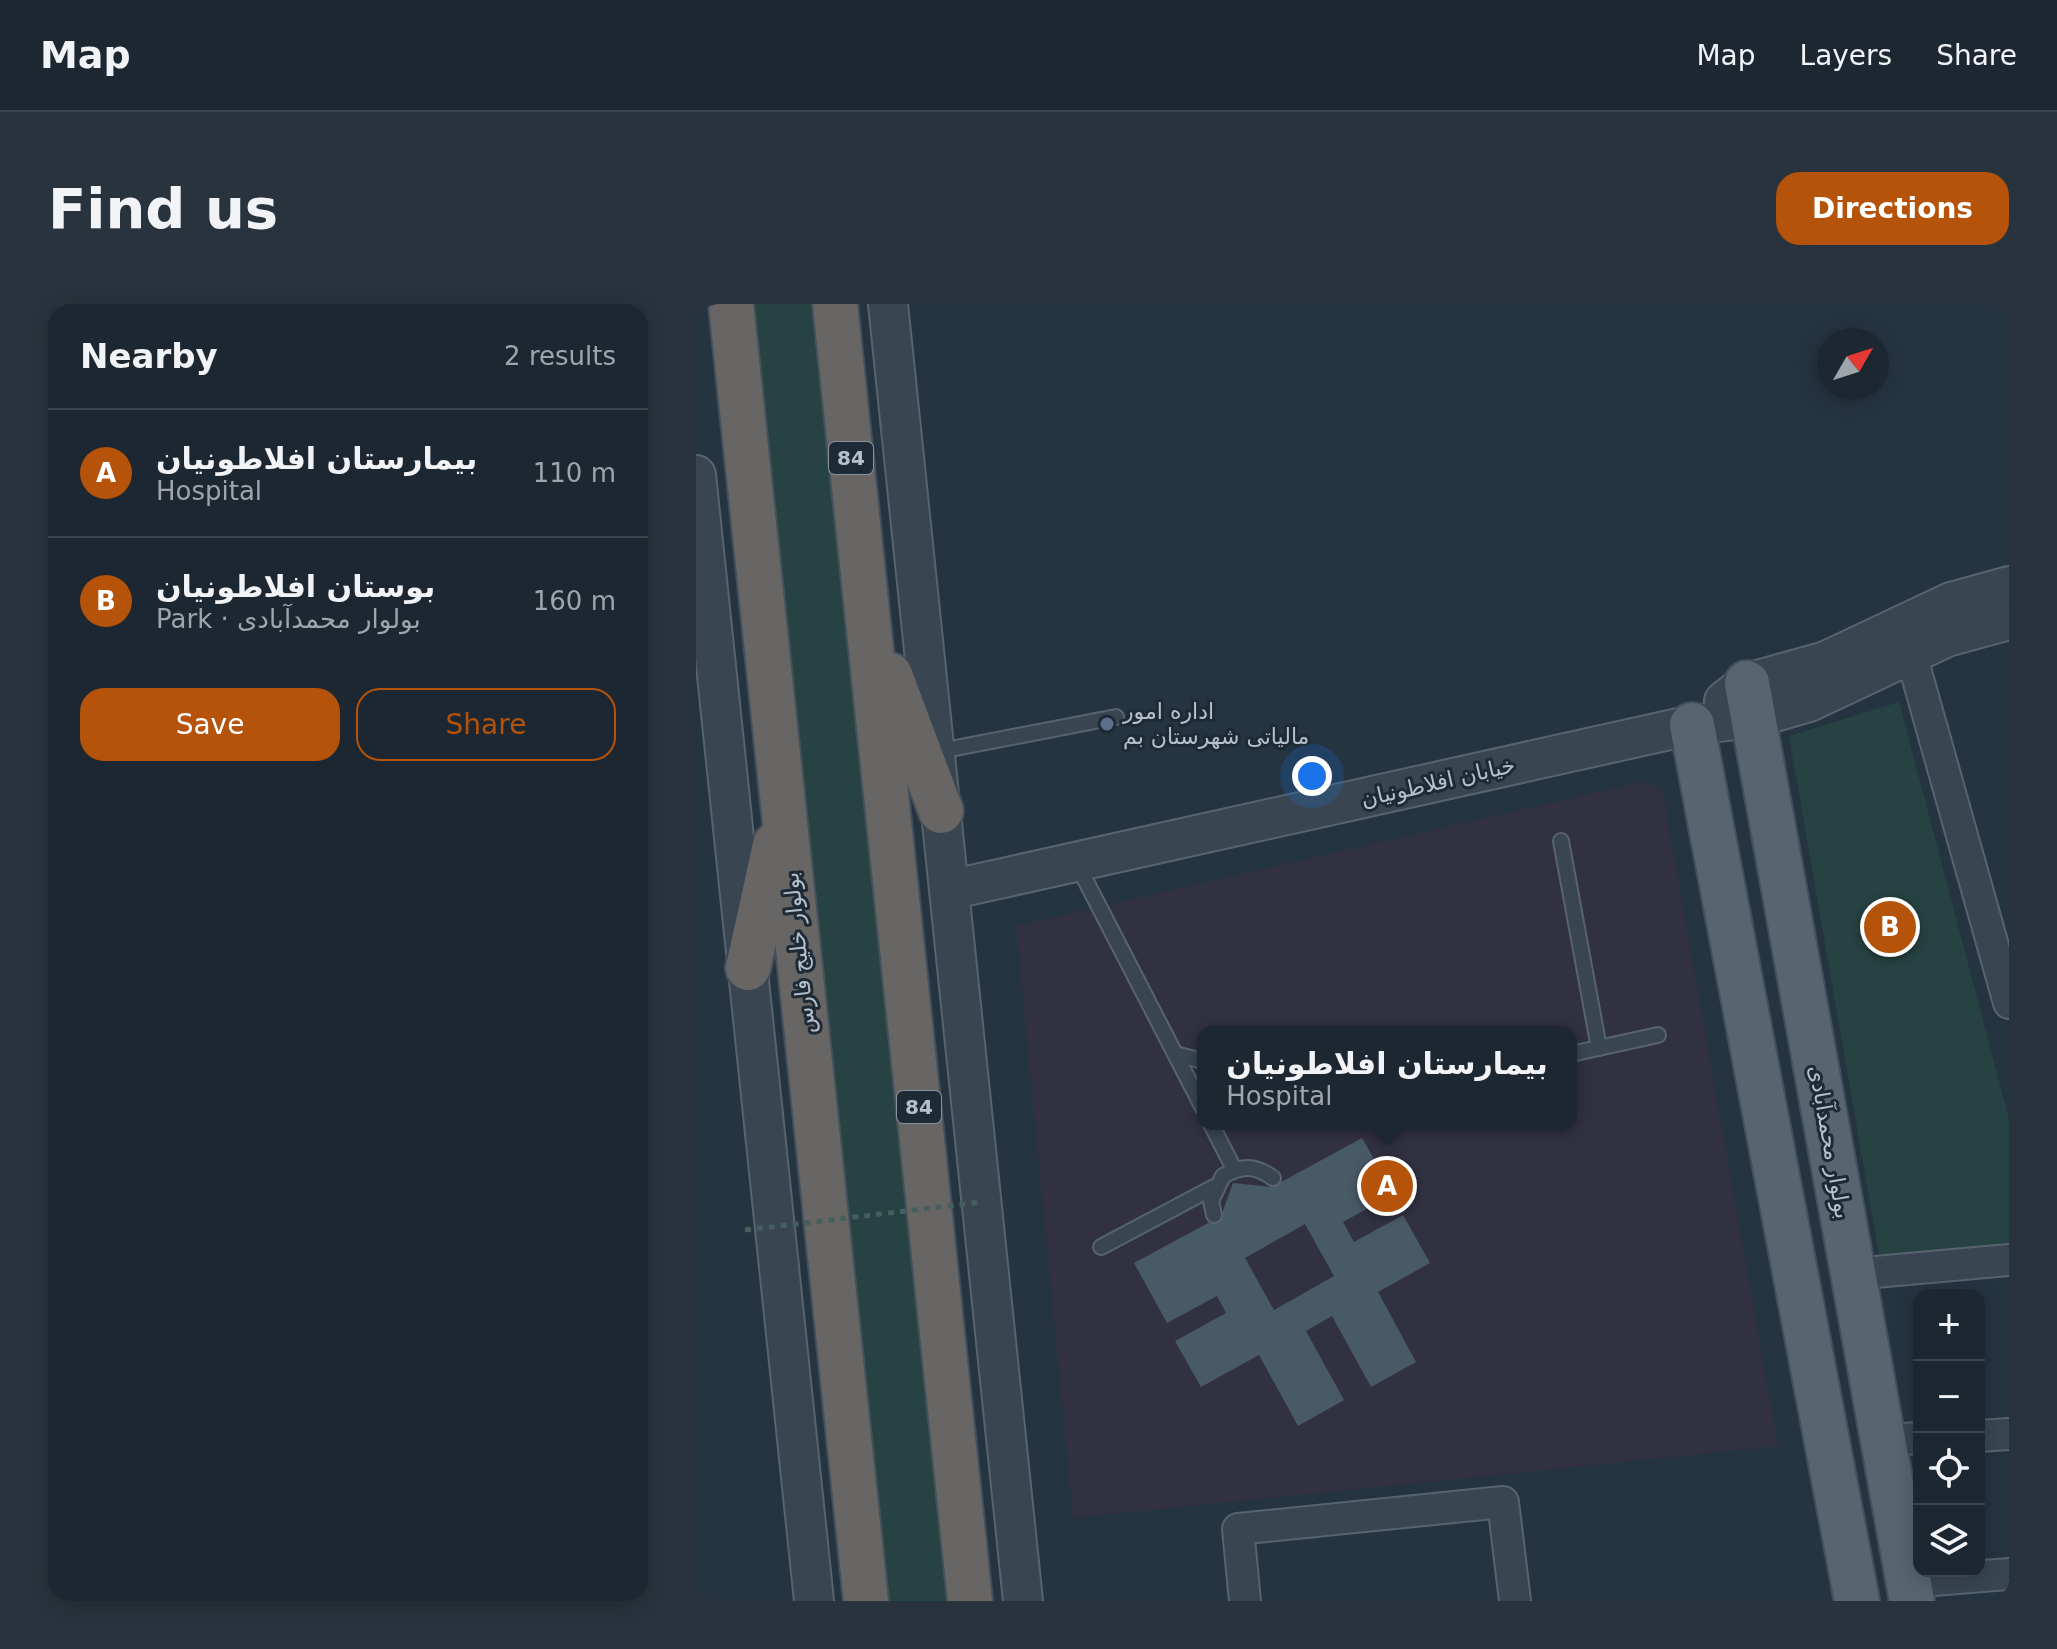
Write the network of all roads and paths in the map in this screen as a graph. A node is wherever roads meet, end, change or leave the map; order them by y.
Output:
1 (731, 304) edge
2 (835, 304) edge
3 (888, 304) edge
4 (696, 475) edge
5 (2009, 586) edge
6 (867, 613) junction
7 (2009, 620) edge
8 (1911, 654) junction
9 (1751, 700) junction
10 (1116, 717) dead end
11 (1692, 725) junction
12 (934, 752) junction
13 (783, 807) junction
14 (941, 811) junction
15 (1561, 841) dead end
16 (1076, 862) junction
17 (949, 890) junction
18 (748, 968) junction
19 (2005, 973) edge
20 (2009, 1003) edge
21 (1658, 1035) dead end
22 (1599, 1048) junction
23 (1577, 1053) edge
24 (1175, 1054) junction
25 (1197, 1060) edge
26 (1197, 1096) edge
27 (1214, 1130) edge
28 (977, 1158) junction
29 (925, 1164) junction
30 (1234, 1169) junction
31 (1273, 1178) dead end
32 (1214, 1187) junction
33 (1838, 1190) junction
34 (1781, 1197) junction
35 (982, 1202) junction
36 (1214, 1215) dead end
37 (745, 1230) dead end
38 (1101, 1247) dead end
39 (2009, 1260) edge
40 (1853, 1274) junction
41 (2009, 1434) edge
42 (1985, 1436) edge
43 (1901, 1439) edge
44 (2009, 1574) edge
45 (1910, 1592) edge
46 (814, 1601) edge
47 (866, 1601) edge
48 (970, 1601) edge
49 (1023, 1601) edge
50 (1245, 1601) edge
51 (1515, 1601) edge
52 (1857, 1601) edge

1 - 13 highway, بولوار خلیج فارس
2 - 6 highway, 84
3 - 12 street
4 - 18 street
5 - 9 street, خیابان افلاطونیان
6 - 14 highway
6 - 29 highway, 84
7 - 8 street, خیابان افلاطونیان
8 - 9 street, خیابان افلاطونیان
8 - 19 street
9 - 11 street, خیابان افلاطونیان
9 - 33 main road, بولوار محمدآبادی
10 - 12 lane
11 - 16 street, خیابان افلاطونیان
11 - 34 main road
12 - 14 street
13 - 18 highway
13 - 47 highway, بولوار خلیج فارس
14 - 17 street
15 - 22 lane
16 - 17 street, خیابان افلاطونیان
16 - 24 lane
17 - 28 street
18 - 46 street
19 - 20 street
21 - 22 lane
22 - 23 lane
24 - 25 lane
24 - 26 lane
27 - 30 lane
28 - 29 street
28 - 35 street
29 - 48 highway, 84
30 - 31 lane
30 - 32 lane
32 - 36 lane
32 - 38 lane
33 - 34 main road
33 - 40 main road, بولوار محمدآبادی
34 - 52 main road
35 - 37 path, bridge
35 - 49 street
39 - 40 street
40 - 43 main road, بولوار محمدآبادی
41 - 42 street
43 - 45 main road, بولوار محمدآبادی
44 - 45 street
50 - 51 street

